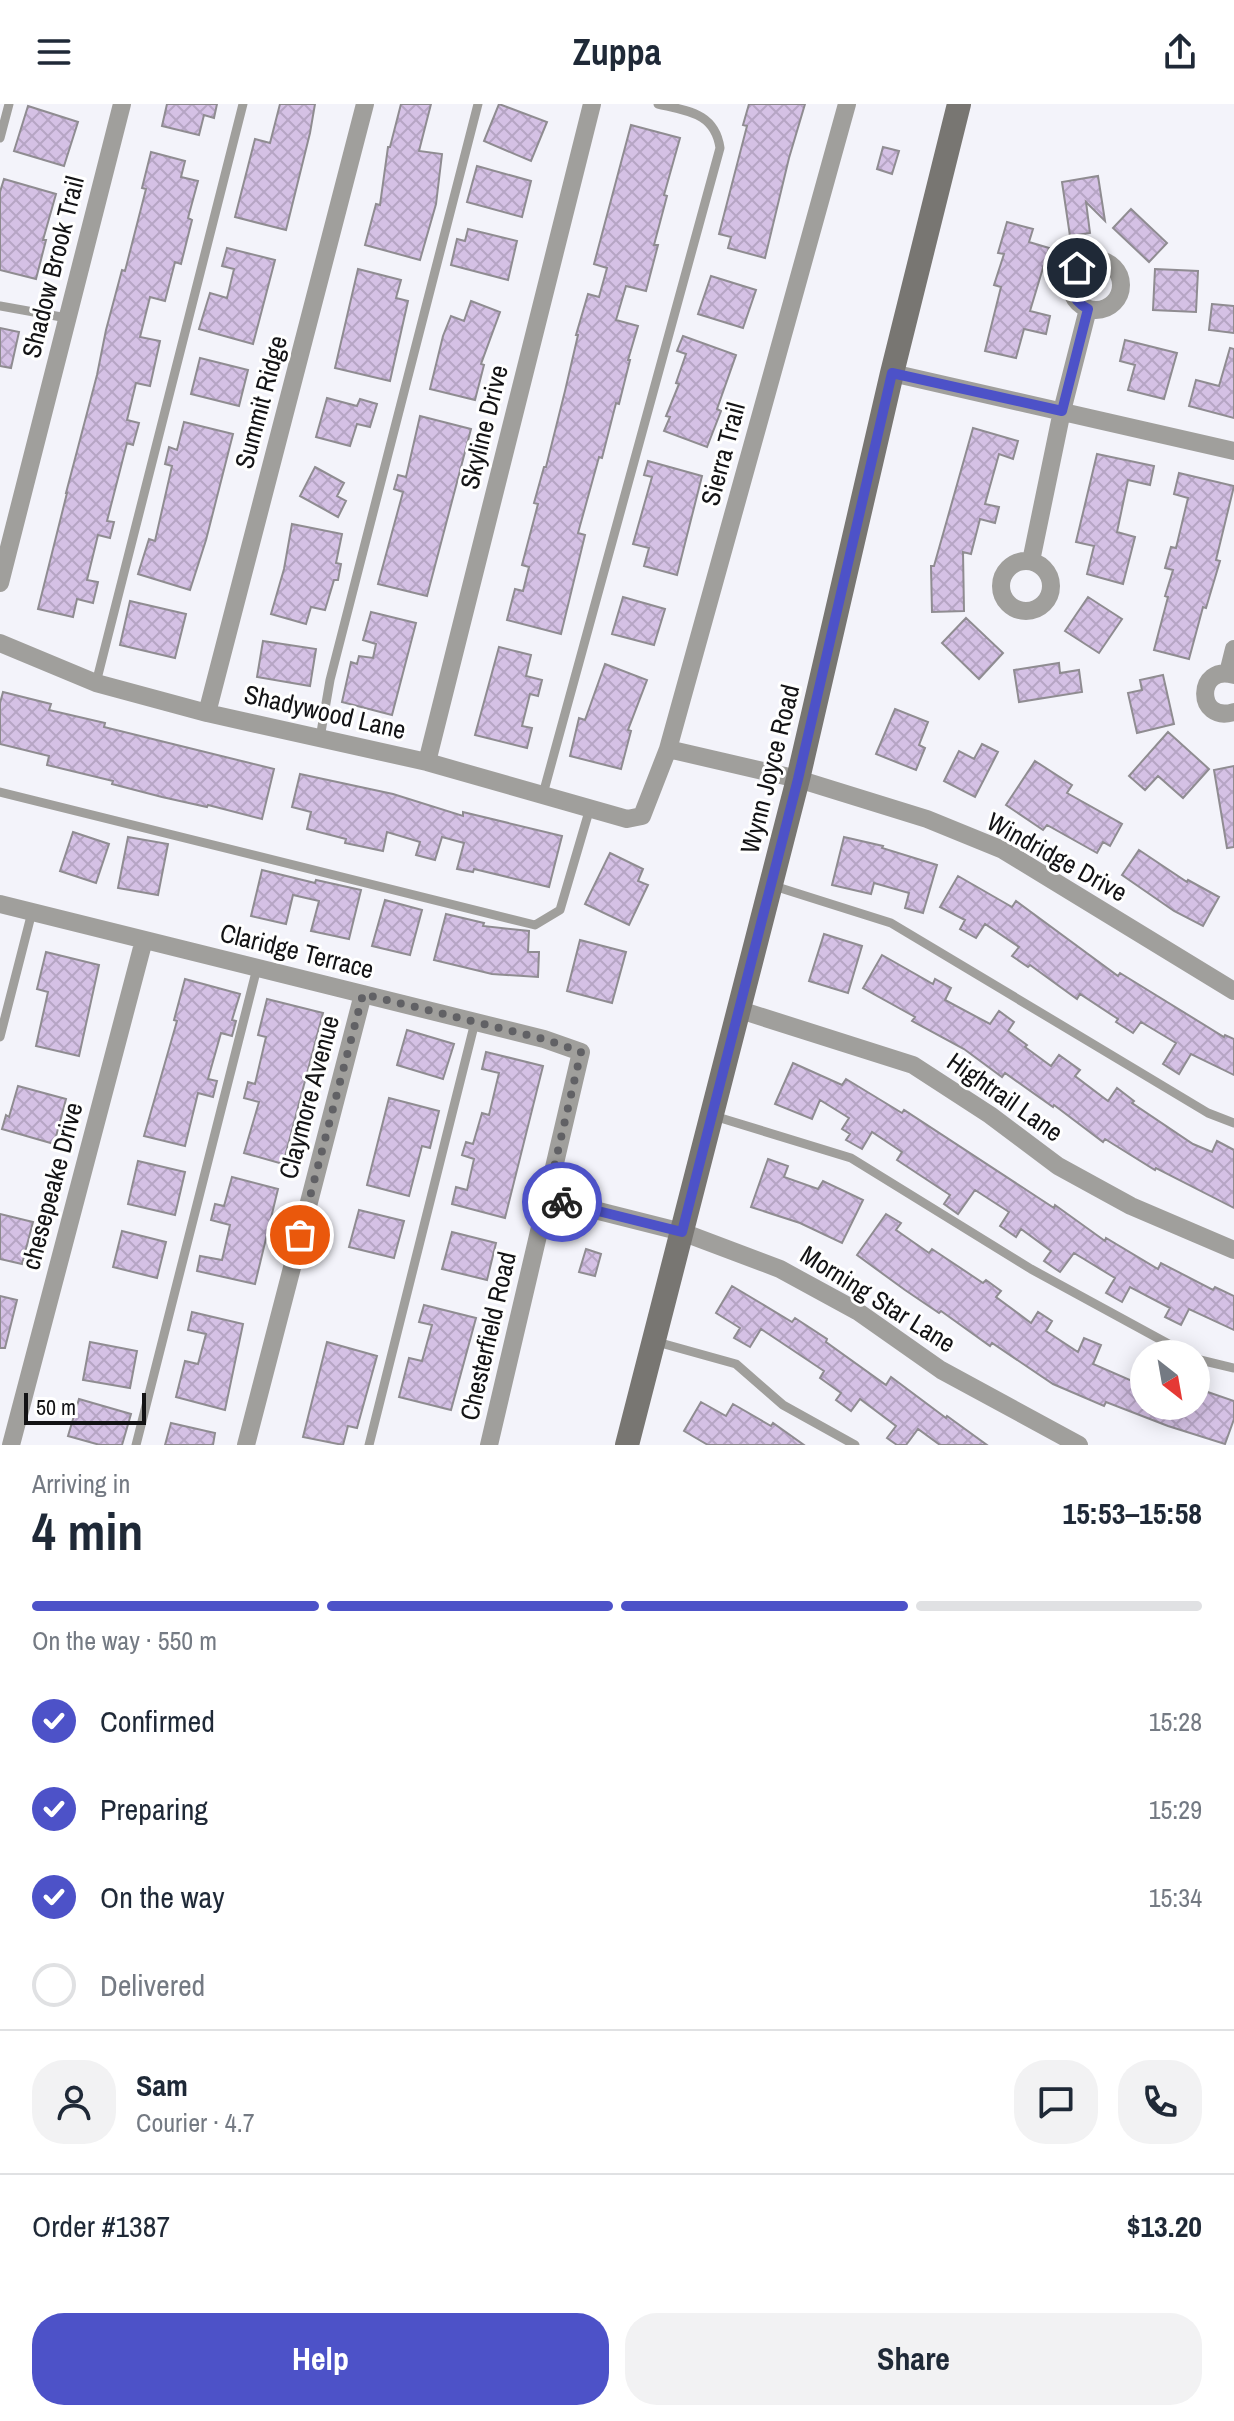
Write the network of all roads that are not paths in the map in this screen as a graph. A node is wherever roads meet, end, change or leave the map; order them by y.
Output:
1 (9, 104) edge
2 (122, 104) edge
3 (243, 104) edge
4 (365, 104) edge
5 (478, 104) edge
6 (592, 104) edge
7 (658, 104) edge
8 (847, 104) edge
9 (959, 104) edge
10 (0, 138) edge
11 (0, 306) edge
12 (1088, 309) dead end
13 (67, 318) junction
14 (892, 373) junction
15 (1062, 411) junction
16 (1234, 451) edge
17 (6, 538) edge
18 (1031, 561) dead end
19 (0, 583) edge
20 (0, 643) edge
21 (1234, 649) edge
22 (1231, 674) edge
23 (96, 683) junction
24 (1234, 712) edge
25 (207, 713) junction
26 (320, 738) junction
27 (668, 749) junction
28 (427, 762) junction
29 (798, 779) junction
30 (0, 792) edge
31 (543, 794) junction
32 (590, 808) junction
33 (642, 816) joint
34 (770, 885) junction
35 (0, 904) edge
36 (32, 912) junction
37 (144, 940) junction
38 (257, 968) junction
39 (1234, 991) edge
40 (363, 994) junction
41 (737, 1009) junction
42 (475, 1022) junction
43 (0, 1037) edge
44 (581, 1052) joint
45 (711, 1115) junction
46 (1234, 1123) edge
47 (547, 1198) junction
48 (682, 1232) junction
49 (1234, 1250) edge
50 (1161, 1340) edge
51 (653, 1342) junction
52 (1210, 1362) edge
53 (1234, 1368) edge
54 (11, 1445) edge
55 (136, 1445) edge
56 (246, 1445) edge
57 (369, 1445) edge
58 (489, 1445) edge
59 (627, 1445) edge
60 (855, 1445) edge
61 (1079, 1445) edge

1 - 10 lane
2 - 13 street, Shadow Brook Trail
3 - 23 lane
4 - 25 street, Summit Ridge
5 - 26 lane
6 - 28 street, Skyline Drive
7 - 31 lane
8 - 27 street, Sierra Trail
9 - 14 street, Wynn Joyce Road
11 - 13 lane
12 - 15 street
13 - 17 street, Shadow Brook Trail
14 - 15 street
14 - 29 street, Wynn Joyce Road
15 - 16 street
15 - 18 street
17 - 19 street, Shadow Brook Trail
20 - 23 street, Shadywood Lane
21 - 22 street
22 - 24 street
23 - 25 street, Shadywood Lane
25 - 26 street, Shadywood Lane
26 - 28 street, Shadywood Lane
27 - 29 street, Windridge Drive
27 - 33 street, Sierra Trail
28 - 31 street, Shadywood Lane
29 - 34 street, Wynn Joyce Road
29 - 39 street, Windridge Drive
30 - 32 lane
31 - 32 street, Shadywood Lane
32 - 33 street, Shadywood Lane
34 - 41 street, Wynn Joyce Road
34 - 46 lane
35 - 36 street, Claridge Terrace
36 - 37 street, Claridge Terrace
36 - 43 lane
37 - 38 street, Claridge Terrace
37 - 54 street, chesepeake Drive
38 - 40 street, Claridge Terrace
38 - 55 lane
40 - 42 street, Claridge Terrace
40 - 56 street, Claymore Avenue
41 - 45 street, Wynn Joyce Road
41 - 49 street, Hightrail Lane
42 - 44 street, Claridge Terrace
42 - 57 lane
44 - 47 street, Chesterfield Road
45 - 48 street, Wynn Joyce Road
45 - 50 lane
47 - 48 street, Morning Star Lane
47 - 58 street, Chesterfield Road
48 - 51 street, Wynn Joyce Road
48 - 61 street, Morning Star Lane
51 - 59 street, Wynn Joyce Road
51 - 60 lane
52 - 53 lane

